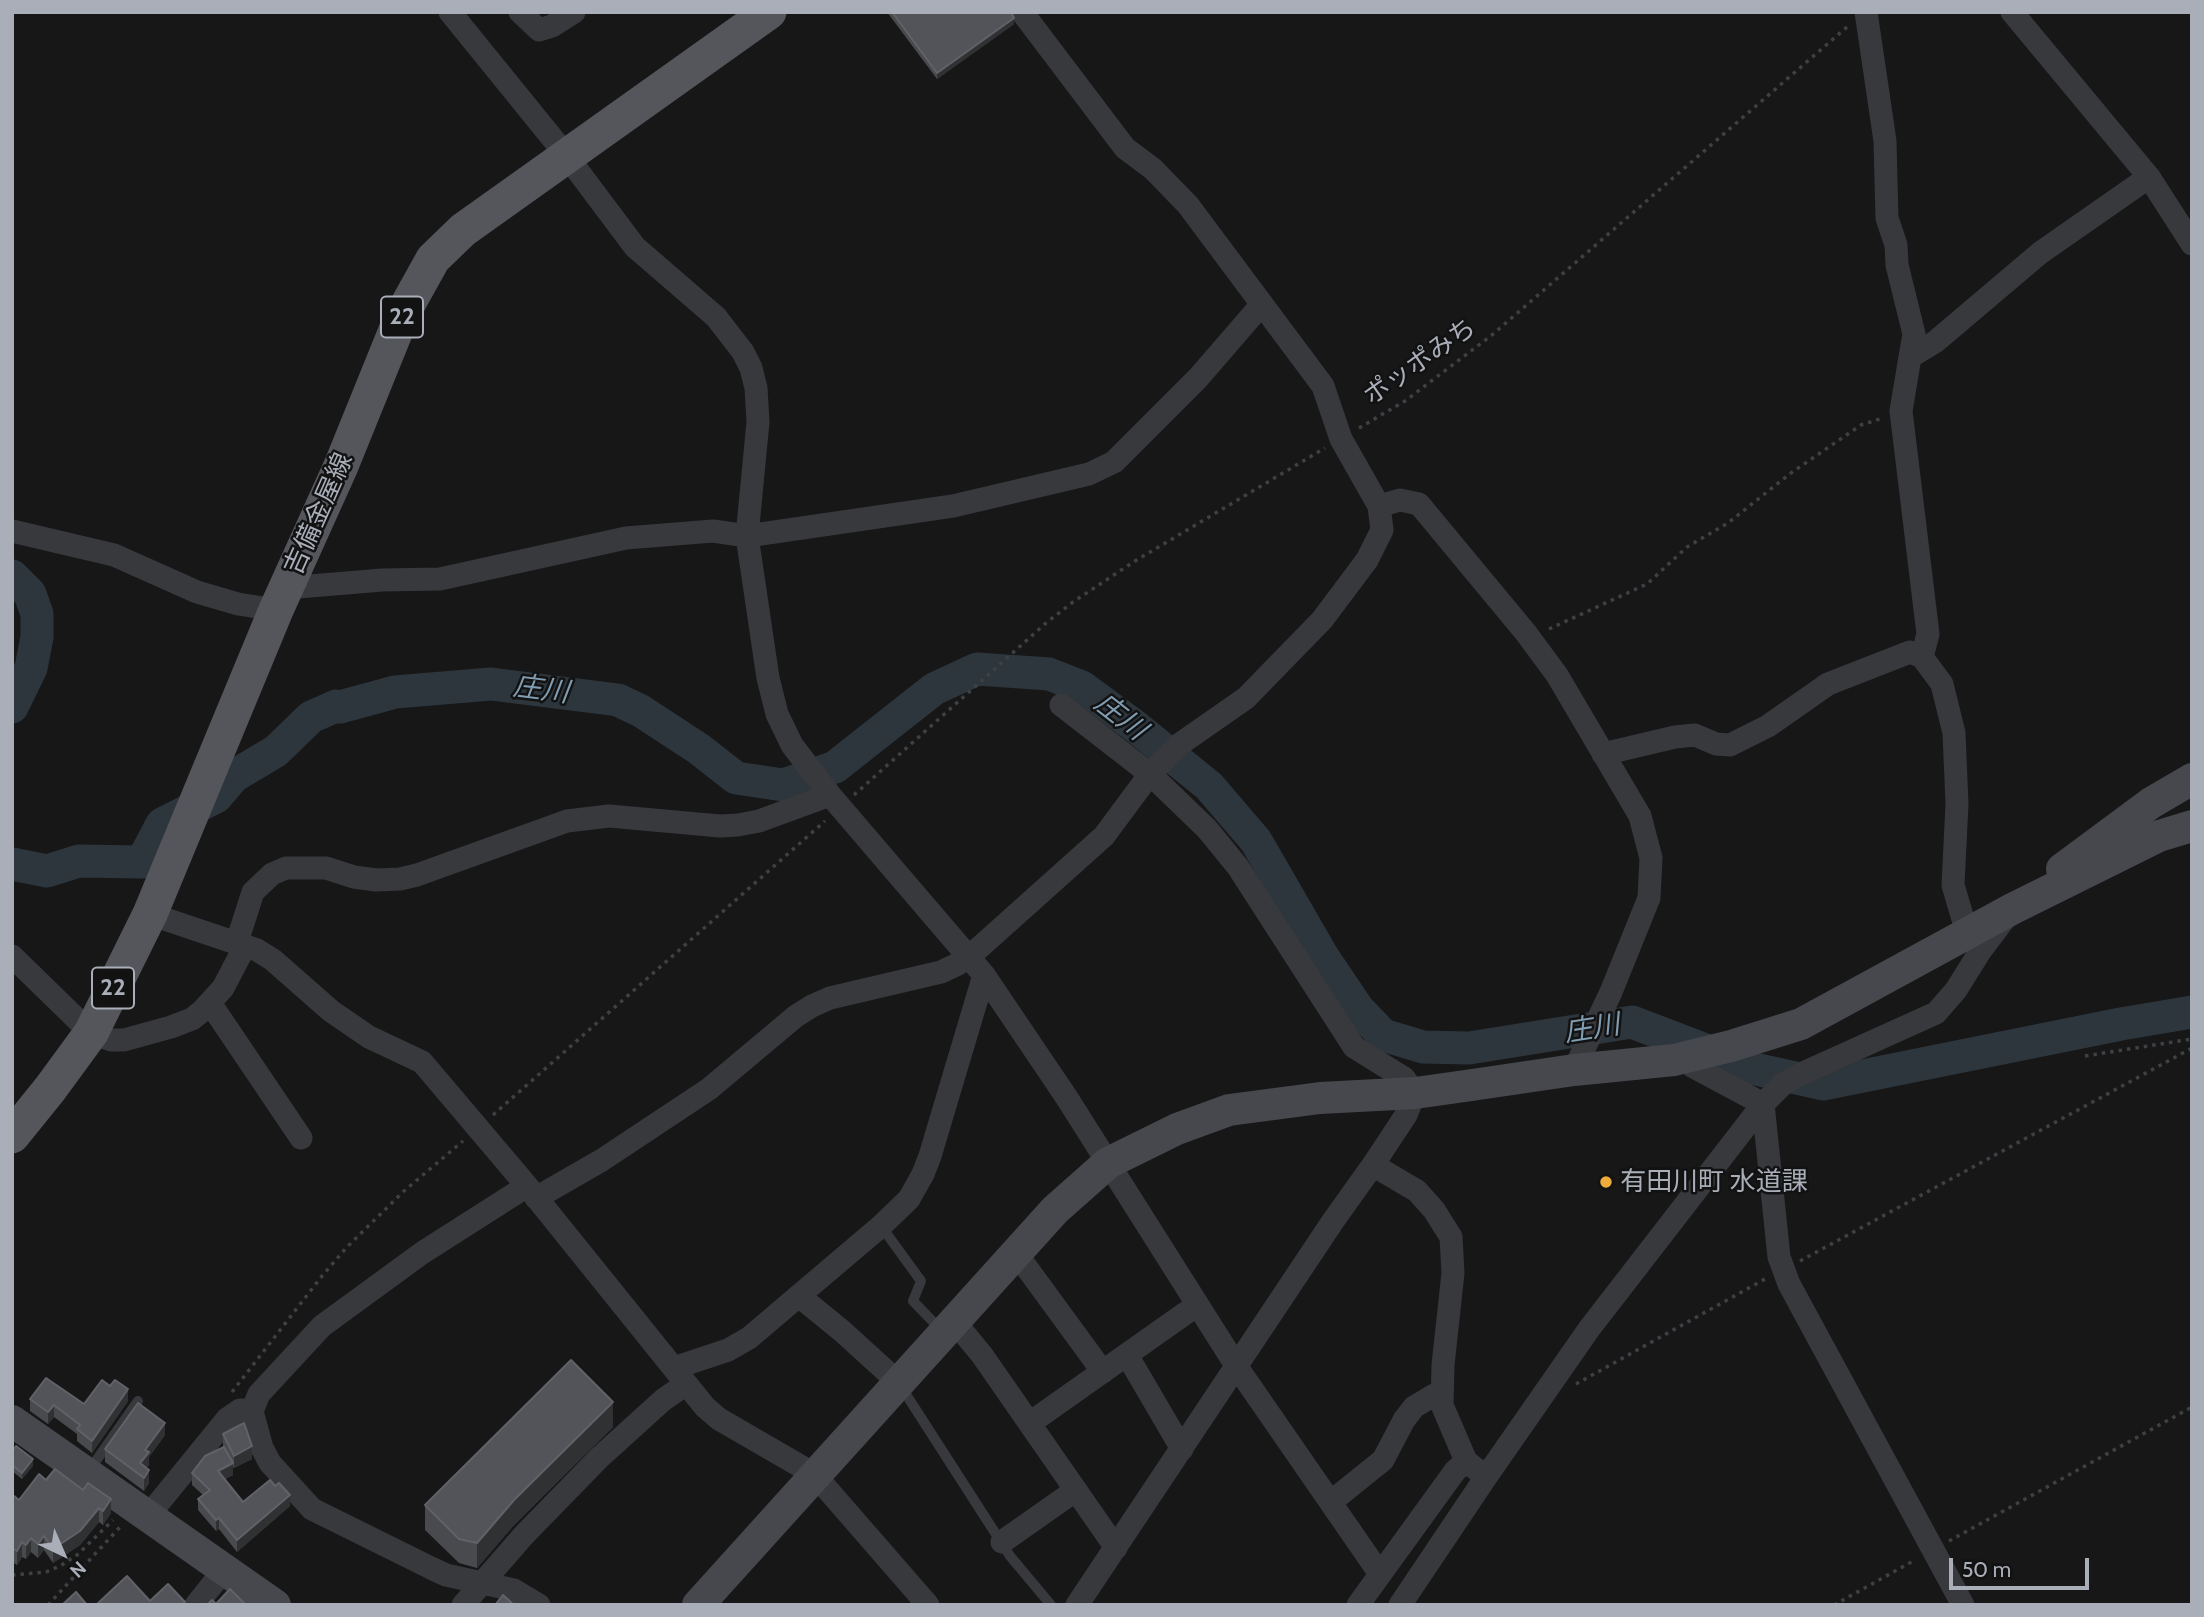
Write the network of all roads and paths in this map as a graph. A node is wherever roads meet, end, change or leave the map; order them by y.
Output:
1 (450, 12) edge
2 (520, 12) edge
3 (574, 12) edge
4 (769, 12) edge
5 (1022, 12) edge
6 (2012, 12) edge
7 (1860, 17) edge
8 (566, 155) junction
9 (2149, 177) junction
10 (2192, 244) edge
11 (1262, 304) junction
12 (1910, 357) junction
13 (1901, 411) junction
14 (1340, 439) junction
15 (1379, 506) junction
16 (12, 531) edge
17 (747, 536) junction
18 (281, 599) junction
19 (1530, 638) junction
20 (1922, 657) junction
21 (963, 697) dead end
22 (1061, 705) dead end
23 (1603, 754) junction
24 (1150, 774) junction
25 (2184, 783) edge
26 (830, 795) junction
27 (2192, 826) edge
28 (2012, 909) junction
29 (150, 914) junction
30 (1967, 933) junction
31 (241, 944) junction
32 (12, 956) edge
33 (970, 956) junction
34 (984, 975) junction
35 (210, 1003) junction
36 (91, 1033) junction
37 (2192, 1038) edge
38 (2192, 1048) edge
39 (2085, 1056) dead end
40 (1685, 1057) junction
41 (1574, 1070) junction
42 (1415, 1093) junction
43 (1763, 1104) junction
44 (12, 1136) edge
45 (301, 1138) dead end
46 (1108, 1163) junction
47 (1373, 1165) junction
48 (532, 1192) junction
49 (881, 1226) junction
50 (1016, 1253) junction
51 (1784, 1269) junction
52 (799, 1296) junction
53 (1198, 1305) junction
54 (948, 1326) junction
55 (1127, 1356) junction
56 (1237, 1367) junction
57 (1103, 1372) junction
58 (680, 1376) junction
59 (898, 1382) junction
60 (1549, 1387) junction
61 (1442, 1395) junction
62 (138, 1401) edge
63 (2192, 1407) edge
64 (251, 1411) junction
65 (12, 1421) edge
66 (1030, 1423) junction
67 (1182, 1449) junction
68 (1466, 1461) junction
69 (87, 1474) junction
70 (814, 1474) junction
71 (1486, 1477) junction
72 (1076, 1490) junction
73 (1332, 1502) junction
74 (139, 1510) junction
75 (1002, 1542) junction
76 (1116, 1548) junction
77 (1933, 1550) junction
78 (224, 1570) junction
79 (1380, 1574) junction
80 (12, 1575) edge
81 (483, 1583) junction
82 (196, 1605) edge
83 (275, 1605) edge
84 (463, 1605) edge
85 (538, 1605) edge
86 (698, 1605) edge
87 (928, 1605) edge
88 (1051, 1605) edge
89 (1077, 1605) edge
90 (1358, 1605) edge
91 (1400, 1605) edge
92 (1834, 1605) edge
93 (1963, 1605) edge

1 - 8 street
2 - 3 street
4 - 8 main road, 吉備金屋線 / 22
5 - 11 street
6 - 9 street
7 - 12 street
7 - 14 path, ポッポみち
8 - 17 street
8 - 18 main road, 吉備金屋線 / 22
9 - 10 street
9 - 12 street
11 - 14 street
11 - 17 street
12 - 13 street
13 - 19 path
13 - 20 street
14 - 15 street
14 - 21 path, ポッポみち
15 - 19 street
15 - 24 street
16 - 18 street
17 - 18 street
17 - 26 street
18 - 29 main road, 吉備金屋線 / 22
19 - 23 street
20 - 23 street
20 - 30 street
22 - 24 street
23 - 41 street
24 - 33 street
24 - 42 street
25 - 27 street
25 - 28 street
26 - 31 street
26 - 33 street
27 - 28 street
28 - 30 street
28 - 43 street
29 - 31 street
29 - 36 main road, 吉備金屋線 / 22
30 - 40 street
31 - 35 street
31 - 48 street
32 - 36 street
33 - 34 street
33 - 48 street
34 - 46 street
34 - 49 street
35 - 36 street
35 - 45 street
36 - 44 main road, 吉備金屋線 / 22
37 - 39 path
38 - 51 path
40 - 41 street
40 - 43 street
41 - 42 street
42 - 46 street
42 - 47 street
43 - 51 street
43 - 60 street
46 - 50 street
46 - 53 street
47 - 56 street
47 - 61 street
48 - 58 street
48 - 64 street
49 - 52 street
49 - 54 lane
50 - 54 street
50 - 57 street
51 - 60 path
51 - 77 street
52 - 58 street
52 - 59 street
53 - 55 street
53 - 56 street
54 - 59 street
54 - 66 street
55 - 57 street
55 - 67 street
56 - 67 street
56 - 73 street
57 - 66 street
58 - 70 street
58 - 81 street
59 - 70 street
59 - 75 lane
60 - 71 street
61 - 68 street
61 - 73 street
62 - 69 lane
63 - 77 path
64 - 74 street
64 - 81 street
65 - 69 street
66 - 72 street
67 - 76 street
68 - 71 street
68 - 79 street
69 - 74 street
70 - 86 street
70 - 87 street
71 - 91 street
72 - 75 street
72 - 76 street
73 - 79 street
74 - 78 street
74 - 80 path
75 - 88 lane
76 - 89 street
77 - 92 path
77 - 93 street
78 - 82 street
78 - 83 street
79 - 90 street
81 - 84 street
81 - 85 street

